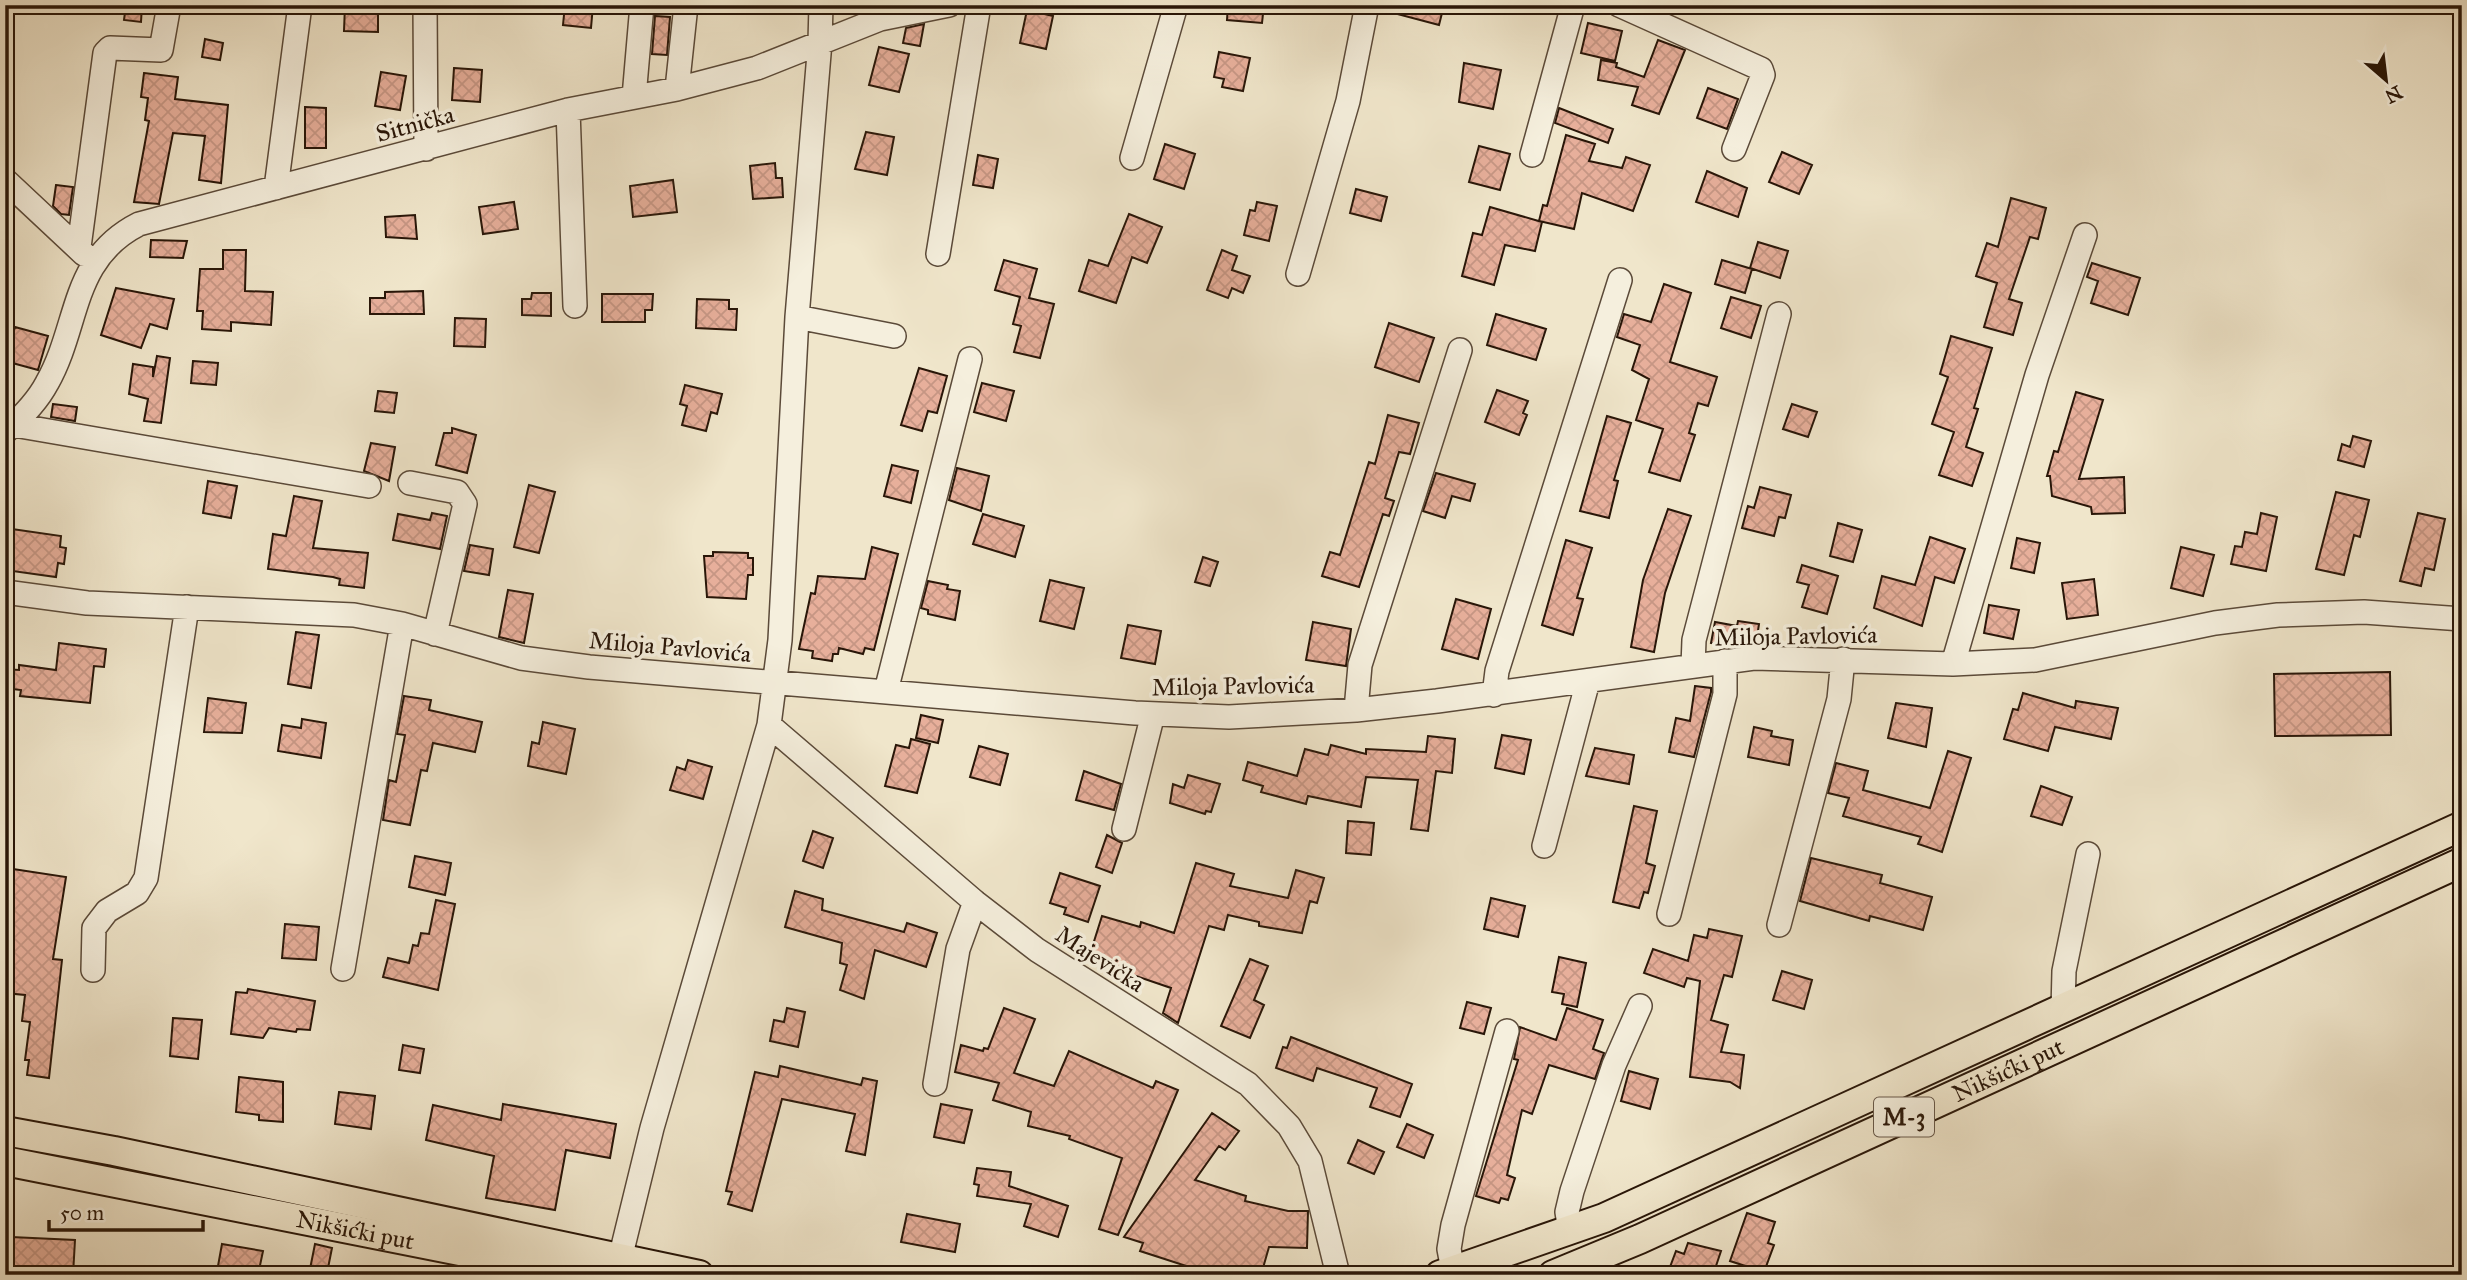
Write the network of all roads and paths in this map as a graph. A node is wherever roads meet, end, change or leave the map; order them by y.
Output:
1 (169, 5) edge
2 (300, 5) edge
3 (425, 5) edge
4 (642, 5) edge
5 (686, 5) edge
6 (821, 5) edge
7 (948, 5) edge
8 (979, 5) edge
9 (1176, 5) edge
10 (1367, 5) edge
11 (1573, 5) edge
12 (1619, 5) edge
13 (820, 42) junction
14 (677, 89) junction
15 (634, 97) junction
16 (568, 110) junction
17 (426, 149) junction
18 (1734, 149) dead end
19 (1532, 155) dead end
20 (1132, 158) dead end
21 (5, 180) edge
22 (276, 188) junction
23 (2085, 235) dead end
24 (938, 254) dead end
25 (85, 256) junction
26 (1298, 274) dead end
27 (1620, 280) dead end
28 (575, 306) dead end
29 (1779, 314) dead end
30 (797, 317) junction
31 (894, 336) dead end
32 (1460, 349) dead end
33 (970, 359) dead end
34 (10, 428) edge
35 (410, 483) dead end
36 (369, 486) dead end
37 (5, 592) edge
38 (187, 607) junction
39 (2462, 619) edge
40 (402, 624) junction
41 (435, 634) junction
42 (1843, 659) junction
43 (1725, 661) junction
44 (1952, 664) junction
45 (1693, 666) junction
46 (1588, 681) junction
47 (774, 682) junction
48 (886, 691) junction
49 (1494, 695) junction
50 (1356, 710) junction
51 (1153, 714) junction
52 (769, 724) junction
53 (2462, 826) edge
54 (1124, 829) dead end
55 (1544, 846) dead end
56 (2088, 854) dead end
57 (2462, 862) edge
58 (975, 902) junction
59 (1669, 914) dead end
60 (1779, 925) dead end
61 (2244, 928) junction
62 (2254, 956) junction
63 (343, 969) dead end
64 (93, 970) dead end
65 (1640, 1006) dead end
66 (2063, 1010) junction
67 (1507, 1031) dead end
68 (935, 1084) dead end
69 (5, 1131) edge
70 (5, 1161) edge
71 (1570, 1231) junction
72 (618, 1266) edge
73 (1446, 1273) edge
74 (581, 1275) edge
75 (699, 1275) edge
76 (1338, 1275) edge
77 (1553, 1275) edge

1 - 25 street
2 - 22 street
3 - 17 street
4 - 15 street
5 - 14 street
6 - 13 street
7 - 13 street, Sitnička
8 - 24 street
9 - 20 street
10 - 26 street
11 - 19 street
12 - 18 street
13 - 14 street, Sitnička
13 - 30 street
14 - 15 street, Sitnička
15 - 16 street, Sitnička
16 - 17 street, Sitnička
16 - 28 street
17 - 22 street, Sitnička
21 - 25 street
22 - 25 street, Sitnička
23 - 44 street
25 - 34 street, Sitnička
27 - 49 street
29 - 45 street
30 - 31 street
30 - 47 street
32 - 50 street
33 - 48 street
34 - 36 street
35 - 41 street
37 - 38 street, Miloja Pavlovića
38 - 40 street, Miloja Pavlovića
38 - 64 street
39 - 44 street, Miloja Pavlovića
40 - 41 street, Miloja Pavlovića
40 - 63 street
41 - 47 street, Miloja Pavlovića
42 - 43 street, Miloja Pavlovića
42 - 44 street, Miloja Pavlovića
42 - 60 street
43 - 45 street, Miloja Pavlovića
43 - 59 street
45 - 46 street, Miloja Pavlovića
46 - 49 street, Miloja Pavlovića
46 - 55 street
47 - 48 street, Miloja Pavlovića
47 - 52 street
48 - 51 street, Miloja Pavlovića
49 - 50 street, Miloja Pavlovića
50 - 51 street, Miloja Pavlovića
51 - 54 street
52 - 58 street, Majevička
52 - 72 street
53 - 61 main road
56 - 66 street
57 - 62 main road, Nikšićki put / M-3
58 - 68 street
58 - 76 street, Majevička
61 - 62 main road
61 - 66 main road
62 - 77 main road, Nikšićki put / M-3
65 - 71 street
66 - 71 main road
67 - 73 street
69 - 72 main road
70 - 74 main road, Nikšićki put
71 - 73 main road
72 - 75 main road

